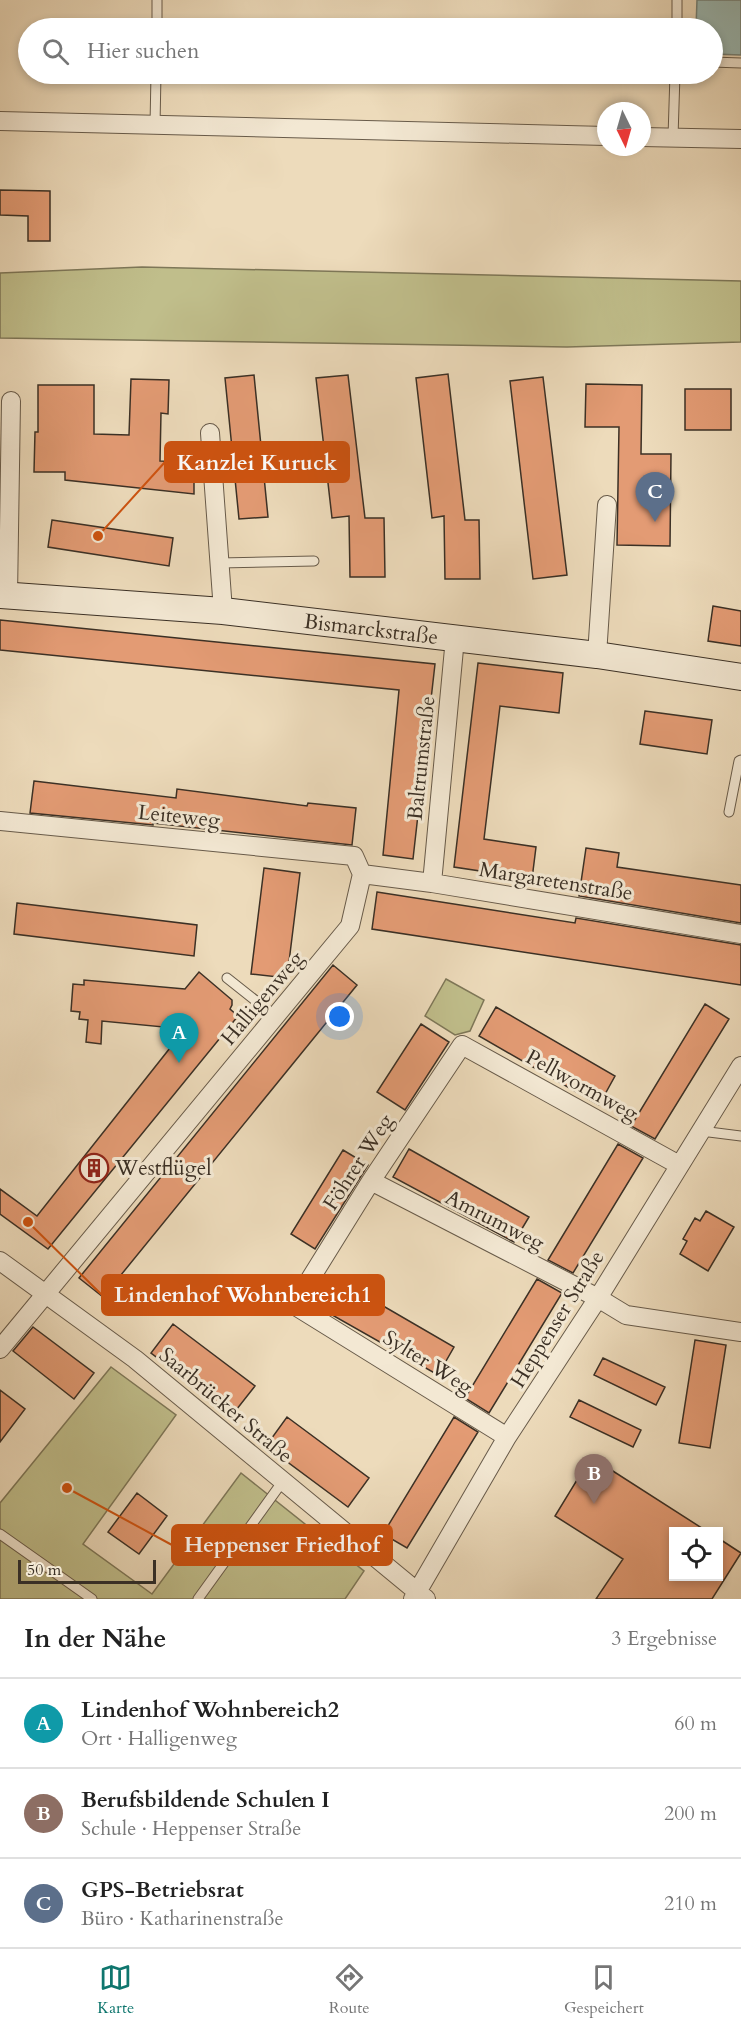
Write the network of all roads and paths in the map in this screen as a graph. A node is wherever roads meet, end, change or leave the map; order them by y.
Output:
1 (157, 0) edge
2 (677, 0) edge
3 (157, 18) edge
4 (676, 18) edge
5 (723, 62) edge
6 (741, 63) edge
7 (156, 84) edge
8 (675, 84) edge
9 (0, 121) edge
10 (155, 125) junction
11 (597, 136) edge
12 (651, 137) edge
13 (673, 137) junction
14 (741, 139) edge
15 (11, 401) dead end
16 (210, 433) dead end
17 (607, 505) dead end
18 (314, 561) dead end
19 (219, 563) junction
20 (4, 595) edge
21 (223, 612) junction
22 (455, 638) junction
23 (597, 655) junction
24 (741, 677) edge
25 (741, 760) edge
26 (729, 812) dead end
27 (0, 821) edge
28 (362, 874) junction
29 (432, 883) junction
30 (741, 934) edge
31 (227, 978) dead end
32 (275, 1016) junction
33 (462, 1045) joint
34 (741, 1066) edge
35 (701, 1131) junction
36 (741, 1137) edge
37 (679, 1165) junction
38 (371, 1181) junction
39 (0, 1261) edge
40 (46, 1292) junction
41 (598, 1298) junction
42 (294, 1305) joint
43 (741, 1332) edge
44 (0, 1349) edge
45 (507, 1437) junction
46 (283, 1481) junction
47 (0, 1534) edge
48 (419, 1597) edge
49 (92, 1599) edge
50 (198, 1599) edge

1 - 3 lane
2 - 4 lane
5 - 6 lane
7 - 10 lane
8 - 13 lane
9 - 10 street
10 - 11 street
12 - 13 street
13 - 14 street
15 - 20 street
16 - 19 street
17 - 23 street
18 - 19 lane
19 - 21 street
20 - 21 main road, Bismarckstraße
21 - 22 main road, Bismarckstraße
22 - 23 main road, Bismarckstraße
22 - 29 street, Baltrumstraße
23 - 24 main road, Bismarckstraße
25 - 26 lane
27 - 28 street, Leiteweg
28 - 29 street, Margaretenstraße
28 - 32 street, Halligenweg
29 - 30 street, Margaretenstraße
31 - 32 lane
32 - 40 street, Halligenweg
33 - 37 street, Pellwormweg
33 - 38 street, Föhrer Weg
34 - 35 street, Heppenser Straße
35 - 36 lane
35 - 37 street, Heppenser Straße
37 - 41 street, Heppenser Straße
38 - 41 street, Amrumweg
38 - 42 street, Föhrer Weg
39 - 40 street, Saarbrücker Straße
40 - 44 street, Halligenweg
40 - 46 street, Saarbrücker Straße
41 - 43 street, Amrumweg
41 - 45 street, Heppenser Straße
42 - 45 street, Sylter Weg
45 - 48 street, Heppenser Straße
46 - 48 street, Saarbrücker Straße
46 - 50 lane
47 - 49 lane

